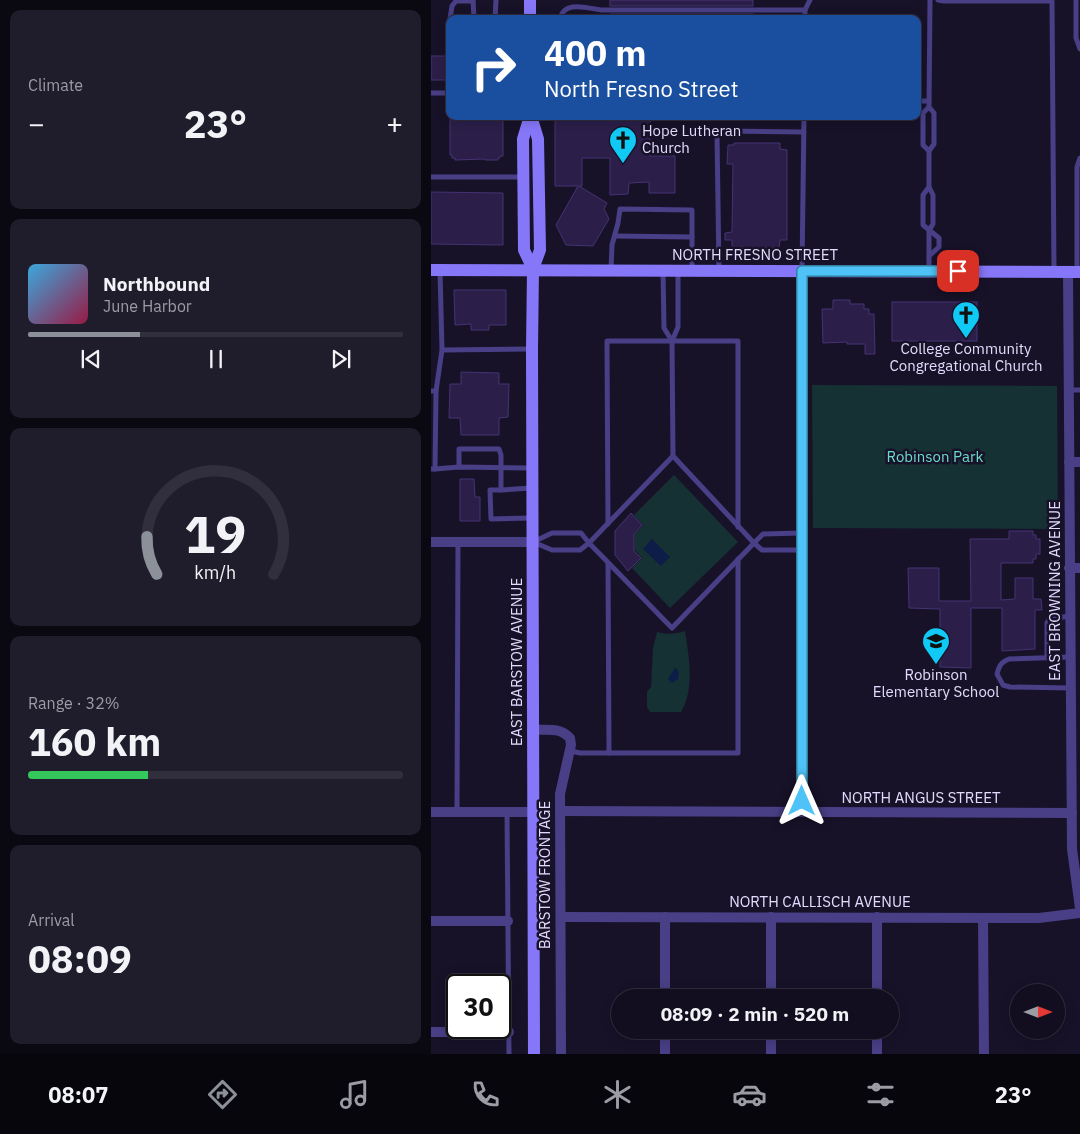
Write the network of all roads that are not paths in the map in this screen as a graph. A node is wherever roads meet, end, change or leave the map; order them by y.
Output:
1 (473, 0) edge
2 (495, 0) edge
3 (530, 0) edge
4 (810, 0) edge
5 (930, 0) edge
6 (938, 0) edge
7 (1076, 0) edge
8 (981, 1) edge
9 (805, 10) junction
10 (450, 15) edge
11 (474, 15) edge
12 (495, 15) edge
13 (530, 15) edge
14 (560, 15) edge
15 (805, 15) edge
16 (1080, 49) edge
17 (431, 93) edge
18 (446, 93) edge
19 (921, 102) edge
20 (929, 104) junction
21 (529, 120) edge
22 (531, 120) edge
23 (804, 120) edge
24 (803, 132) junction
25 (929, 151) junction
26 (1080, 158) edge
27 (431, 176) edge
28 (523, 176) junction
29 (929, 187) junction
30 (929, 230) junction
31 (615, 236) junction
32 (692, 237) junction
33 (929, 256) junction
34 (533, 269) junction
35 (436, 270) edge
36 (611, 271) junction
37 (663, 271) junction
38 (678, 271) junction
39 (691, 271) junction
40 (719, 271) junction
41 (802, 271) junction
42 (929, 271) junction
43 (1053, 272) junction
44 (1075, 272) edge
45 (673, 341) junction
46 (532, 349) junction
47 (442, 350) junction
48 (1068, 390) junction
49 (1080, 390) edge
50 (433, 391) edge
51 (673, 456) junction
52 (1075, 462) edge
53 (459, 467) junction
54 (501, 468) junction
55 (532, 468) junction
56 (433, 469) edge
57 (533, 488) junction
58 (501, 490) junction
59 (533, 518) junction
60 (608, 524) junction
61 (738, 527) junction
62 (802, 533) junction
63 (431, 542) edge
64 (457, 542) junction
65 (533, 542) junction
66 (589, 542) junction
67 (754, 543) junction
68 (802, 550) junction
69 (739, 559) junction
70 (609, 563) junction
71 (1075, 568) edge
72 (1070, 616) junction
73 (1070, 657) junction
74 (1047, 658) junction
75 (1075, 674) edge
76 (1070, 688) junction
77 (533, 730) junction
78 (571, 751) junction
79 (609, 753) junction
80 (560, 811) junction
81 (431, 812) edge
82 (457, 812) junction
83 (507, 812) junction
84 (534, 812) junction
85 (802, 812) junction
86 (1072, 813) junction
87 (1080, 908) edge
88 (1080, 913) edge
89 (561, 917) junction
90 (665, 917) junction
91 (771, 917) junction
92 (877, 918) junction
93 (983, 918) junction
94 (431, 921) edge
95 (509, 921) junction
96 (509, 974) edge
97 (665, 989) edge
98 (771, 989) edge
99 (877, 989) edge
100 (431, 1032) edge
101 (446, 1032) edge
102 (509, 1039) edge
103 (665, 1039) edge
104 (771, 1039) edge
105 (877, 1039) edge
106 (509, 1054) edge
107 (534, 1054) edge
108 (561, 1054) edge
109 (665, 1054) edge
110 (771, 1054) edge
111 (877, 1054) edge
112 (984, 1054) edge

1 - 10 lane
1 - 11 lane
2 - 12 lane
3 - 13 main road
4 - 9 lane
5 - 20 lane
6 - 8 lane
7 - 16 lane
8 - 43 lane
9 - 14 lane
9 - 15 lane
17 - 18 lane
19 - 20 lane
20 - 25 lane
20 - 25 lane
21 - 28 main road, EAST BARSTOW AVENUE
22 - 34 main road, EAST BARSTOW AVENUE
23 - 24 lane
24 - 40 lane
24 - 41 lane
25 - 29 lane
26 - 44 lane
27 - 28 lane
28 - 34 main road, EAST BARSTOW AVENUE
29 - 30 lane
29 - 30 lane
30 - 33 lane
30 - 33 lane
31 - 32 lane
31 - 32 lane
31 - 36 lane
32 - 39 lane
33 - 42 lane
34 - 35 main road, NORTH FRESNO STREET
34 - 36 main road, NORTH FRESNO STREET
34 - 46 main road, EAST BARSTOW AVENUE
35 - 47 lane
36 - 37 main road, NORTH FRESNO STREET
37 - 38 main road, NORTH FRESNO STREET
37 - 45 lane
38 - 39 main road, NORTH FRESNO STREET
38 - 45 lane
39 - 40 main road, NORTH FRESNO STREET
40 - 41 main road, NORTH FRESNO STREET
41 - 42 main road, NORTH FRESNO STREET
41 - 62 street
42 - 43 main road, NORTH FRESNO STREET
43 - 44 main road, NORTH FRESNO STREET
44 - 48 street, EAST BROWNING AVENUE
45 - 51 lane
45 - 60 lane
45 - 61 lane
46 - 47 lane
46 - 55 main road, EAST BARSTOW AVENUE
47 - 50 lane
48 - 49 lane
48 - 52 street, EAST BROWNING AVENUE
50 - 56 lane
51 - 60 lane
51 - 61 lane
52 - 71 street, EAST BROWNING AVENUE
53 - 54 lane
53 - 54 lane
53 - 56 lane
54 - 55 lane
54 - 58 lane
55 - 57 main road, EAST BARSTOW AVENUE
57 - 58 lane
57 - 59 main road, EAST BARSTOW AVENUE
58 - 59 lane
59 - 65 main road, EAST BARSTOW AVENUE
60 - 66 lane
61 - 67 lane
62 - 67 lane
62 - 68 street
63 - 64 street
64 - 65 street
64 - 82 lane
65 - 66 lane
65 - 66 lane
65 - 77 main road, EAST BARSTOW AVENUE
66 - 70 lane
67 - 68 lane
67 - 69 lane
68 - 85 street
69 - 70 lane
69 - 79 lane
70 - 79 lane
71 - 72 street, EAST BROWNING AVENUE
72 - 73 street, EAST BROWNING AVENUE
72 - 74 lane
73 - 74 lane
73 - 75 street, EAST BROWNING AVENUE
74 - 76 lane
75 - 76 street, EAST BROWNING AVENUE
76 - 86 street, EAST BROWNING AVENUE
77 - 78 street
77 - 84 main road, EAST BARSTOW AVENUE
78 - 79 lane
78 - 80 street, BARSTOW FRONTAGE
80 - 85 street, NORTH ANGUS STREET
80 - 89 street, BARSTOW FRONTAGE
81 - 82 street
82 - 83 street
83 - 84 street
83 - 95 lane
84 - 107 main road, EAST BARSTOW AVENUE
85 - 86 street, NORTH ANGUS STREET
86 - 87 street, EAST BROWNING AVENUE
88 - 93 street, NORTH CALLISCH AVENUE
89 - 90 street, NORTH CALLISCH AVENUE
89 - 108 street, BARSTOW FRONTAGE
90 - 91 street, NORTH CALLISCH AVENUE
90 - 97 street
91 - 92 street, NORTH CALLISCH AVENUE
91 - 98 street
92 - 93 street, NORTH CALLISCH AVENUE
92 - 99 street
93 - 112 street
94 - 95 street
95 - 96 lane
100 - 101 street
102 - 106 lane
103 - 109 street
104 - 110 street
105 - 111 street

